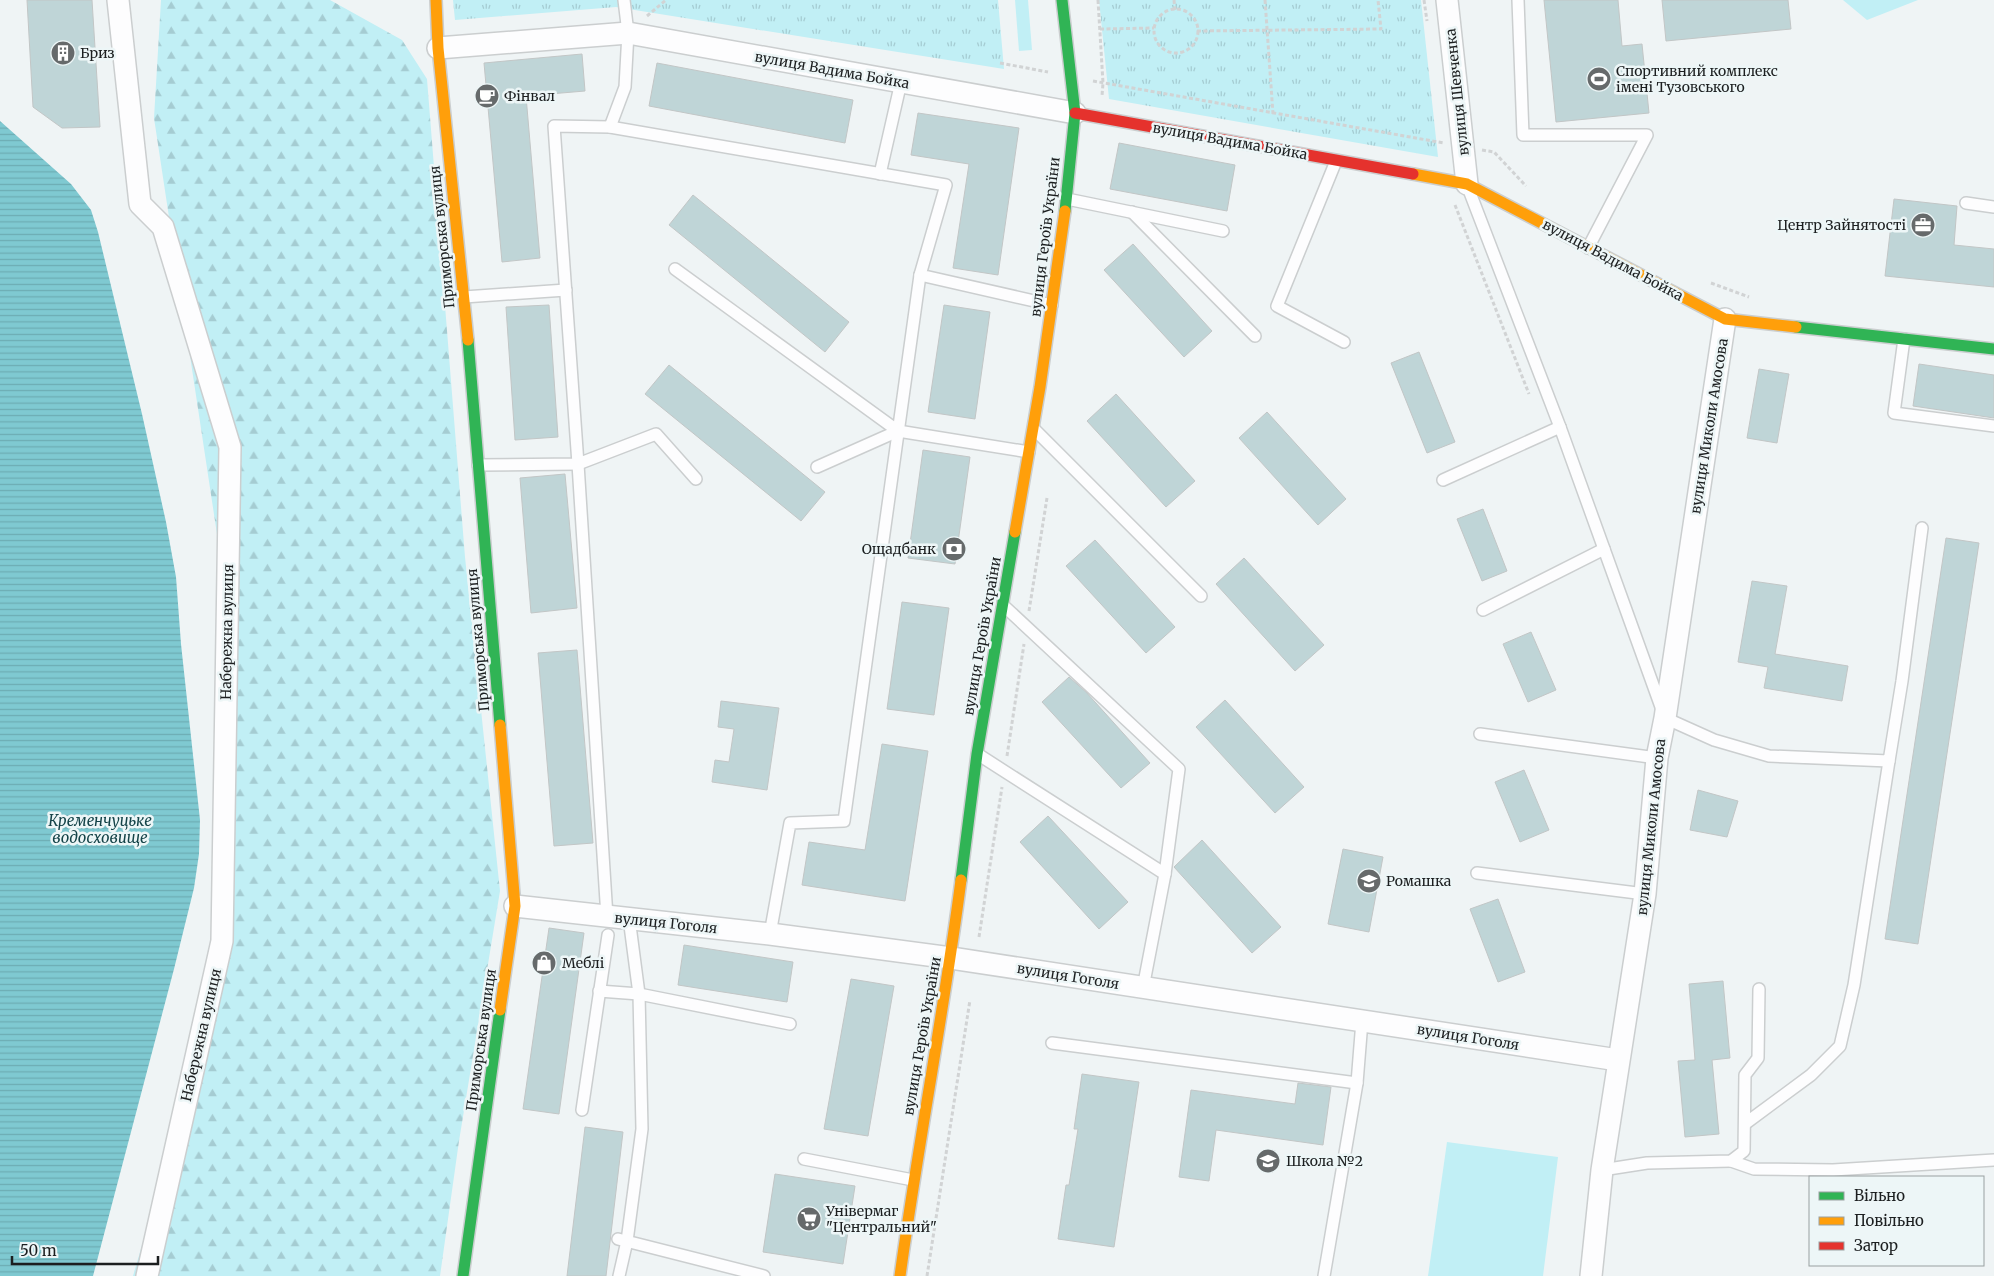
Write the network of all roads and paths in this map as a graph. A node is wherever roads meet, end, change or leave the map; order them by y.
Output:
1 (118, 0) edge
2 (436, 0) edge
3 (624, 0) edge
4 (1062, 0) edge
5 (1174, 0) edge
6 (1265, 0) edge
7 (1378, 0) edge
8 (1447, 0) edge
9 (1518, 0) edge
10 (1174, 10) junction
11 (1154, 28) junction
12 (1100, 29) dead end
13 (1267, 30) junction
14 (1197, 32) junction
15 (628, 33) junction
16 (438, 48) junction
17 (901, 82) junction
18 (1075, 113) junction
19 (1273, 114) dead end
20 (610, 127) junction
21 (1336, 160) junction
22 (880, 174) junction
23 (1466, 184) junction
24 (1067, 199) junction
25 (1966, 203) dead end
26 (1994, 207) edge
27 (1132, 212) junction
28 (1222, 231) dead end
29 (1588, 248) junction
30 (675, 269) dead end
31 (920, 276) junction
32 (566, 290) junction
33 (464, 298) junction
34 (1052, 305) junction
35 (1726, 319) junction
36 (1255, 336) dead end
37 (1904, 340) junction
38 (1344, 342) dead end
39 (1994, 349) edge
40 (1994, 426) edge
41 (1560, 427) junction
42 (1033, 428) junction
43 (898, 431) junction
44 (1029, 452) junction
45 (578, 464) junction
46 (478, 465) junction
47 (817, 467) dead end
48 (696, 479) dead end
49 (1444, 480) dead end
50 (1922, 528) dead end
51 (1604, 549) junction
52 (1201, 596) dead end
53 (1003, 605) junction
54 (1483, 610) dead end
55 (1665, 718) junction
56 (1480, 734) dead end
57 (977, 754) junction
58 (1657, 758) junction
59 (1889, 762) junction
60 (1477, 873) dead end
61 (1165, 874) junction
62 (1645, 894) junction
63 (516, 906) junction
64 (628, 918) junction
65 (607, 926) junction
66 (770, 934) junction
67 (951, 958) junction
68 (1143, 988) junction
69 (1759, 988) dead end
70 (599, 991) junction
71 (639, 994) junction
72 (1362, 1021) junction
73 (790, 1024) dead end
74 (1052, 1043) dead end
75 (1618, 1060) junction
76 (1357, 1083) junction
77 (582, 1110) dead end
78 (1746, 1123) junction
79 (804, 1158) dead end
80 (1994, 1160) edge
81 (1731, 1161) junction
82 (1602, 1170) junction
83 (913, 1180) junction
84 (622, 1240) junction
85 (147, 1276) edge
86 (463, 1276) edge
87 (619, 1276) edge
88 (764, 1276) edge
89 (900, 1276) edge
90 (1324, 1276) edge
91 (1591, 1276) edge

1 - 85 street, Набережна вулиця
2 - 16 street, Приморська вулиця
3 - 15 lane
4 - 18 street, вулиця Героїв України
5 - 10 path
6 - 13 path
7 - 13 path
8 - 23 street, вулиця Шевченка
9 - 29 lane
10 - 11 path
10 - 14 path
11 - 12 path
11 - 14 path
13 - 14 path
13 - 19 path
15 - 16 street, вулиця Вадима Бойка
15 - 17 street, вулиця Вадима Бойка
15 - 20 lane
16 - 33 street, Приморська вулиця
17 - 18 street, вулиця Вадима Бойка
17 - 22 lane
18 - 21 street, вулиця Вадима Бойка
18 - 24 street, вулиця Героїв України
20 - 22 lane
20 - 32 lane
21 - 23 street, вулиця Вадима Бойка
21 - 38 lane
22 - 31 lane
23 - 29 street, вулиця Вадима Бойка
23 - 41 lane
24 - 27 lane
24 - 34 street, вулиця Героїв України
25 - 26 lane
27 - 28 lane
27 - 36 lane
29 - 35 street, вулиця Вадима Бойка
30 - 43 lane
31 - 34 lane
31 - 43 lane
32 - 33 lane
32 - 45 lane
33 - 46 street, Приморська вулиця
34 - 42 street, вулиця Героїв України
35 - 37 street, вулиця Вадима Бойка
35 - 55 street, вулиця Миколи Амосова
37 - 39 street, вулиця Вадима Бойка
37 - 40 lane
41 - 49 lane
41 - 51 lane
42 - 44 street, вулиця Героїв України
42 - 52 lane
43 - 44 lane
43 - 47 lane
43 - 66 lane
44 - 53 street, вулиця Героїв України
45 - 46 lane
45 - 48 lane
45 - 65 lane
46 - 63 street, Приморська вулиця
50 - 59 lane
51 - 54 lane
51 - 55 lane
53 - 57 street, вулиця Героїв України
53 - 61 lane
55 - 58 street, вулиця Миколи Амосова
55 - 59 lane
56 - 58 lane
57 - 61 lane
57 - 67 street, вулиця Героїв України
58 - 62 street, вулиця Миколи Амосова
59 - 78 lane
60 - 62 lane
61 - 68 lane
62 - 75 street, вулиця Миколи Амосова
63 - 65 street, вулиця Гоголя
63 - 86 street, Приморська вулиця
64 - 65 street, вулиця Гоголя
64 - 66 street, вулиця Гоголя
64 - 71 lane
65 - 70 lane
66 - 67 street, вулиця Гоголя
67 - 68 street, вулиця Гоголя
67 - 83 street, вулиця Героїв України
68 - 72 street, вулиця Гоголя
69 - 78 lane
70 - 71 lane
70 - 77 lane
71 - 73 lane
71 - 84 lane
72 - 75 street, вулиця Гоголя
72 - 76 lane
74 - 76 lane
75 - 82 street, вулиця Миколи Амосова
76 - 90 lane
78 - 81 lane
79 - 83 lane
80 - 81 lane
81 - 82 lane
82 - 91 street, вулиця Миколи Амосова
83 - 89 street, вулиця Героїв України
84 - 87 lane
84 - 88 lane

